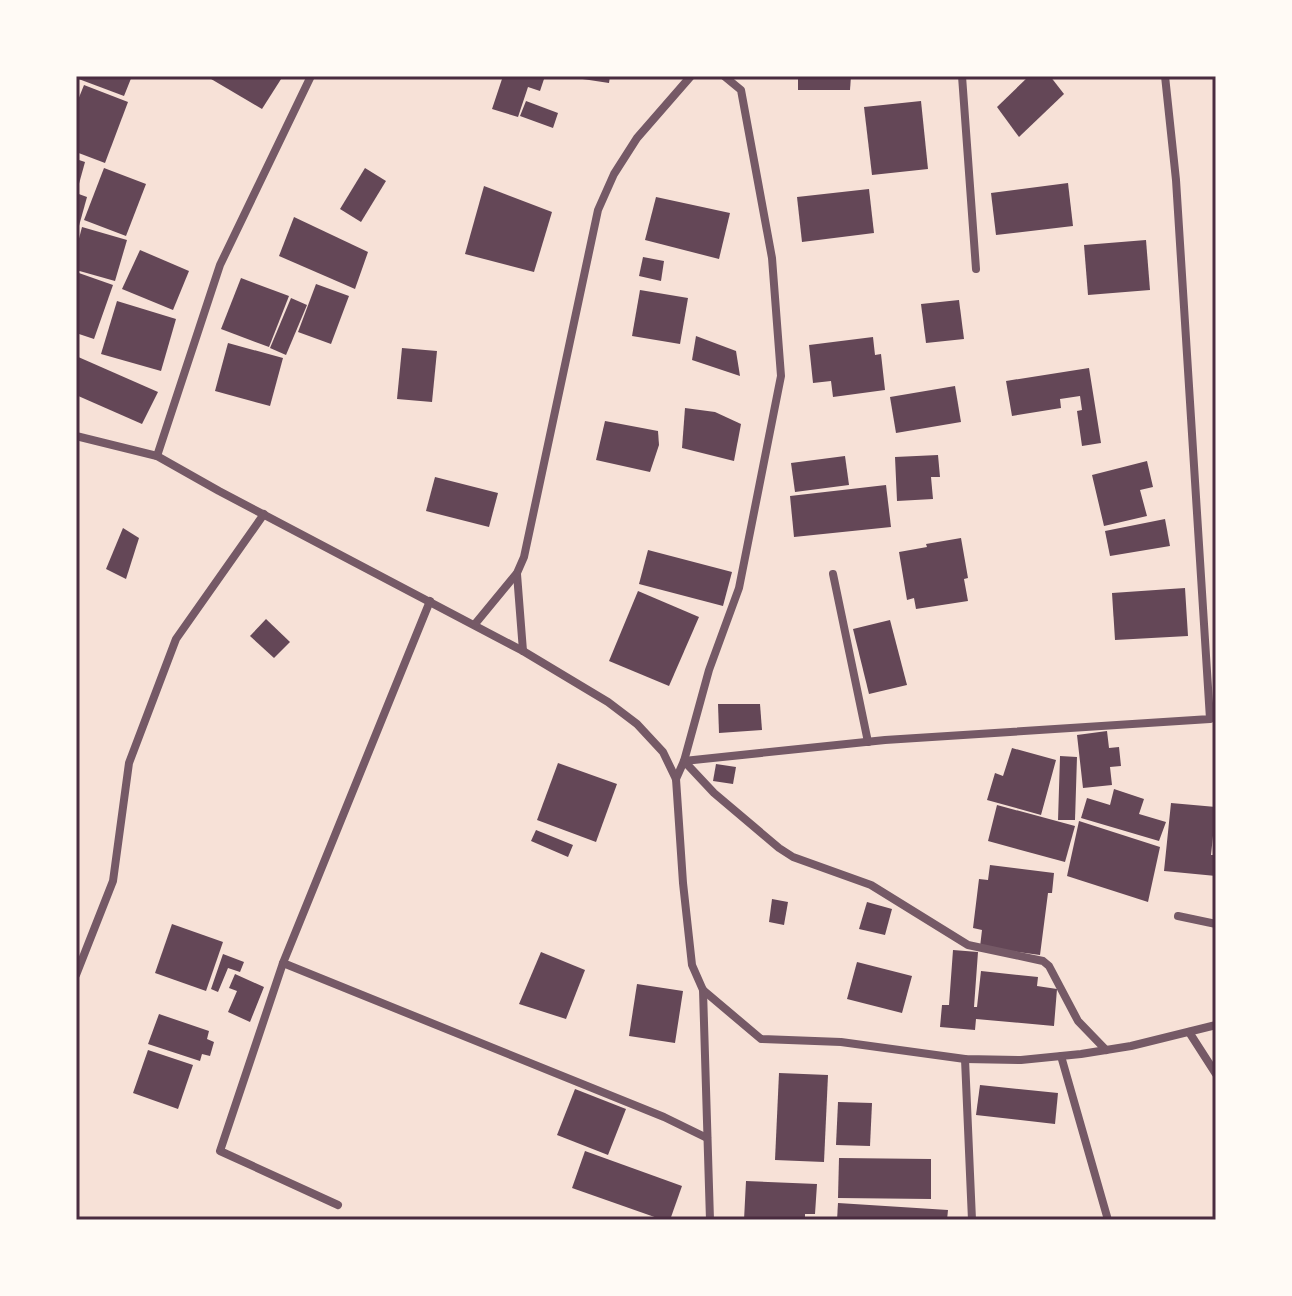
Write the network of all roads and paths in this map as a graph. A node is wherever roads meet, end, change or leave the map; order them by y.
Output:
1 (311, 76) edge
2 (691, 76) edge
3 (724, 76) edge
4 (962, 76) edge
5 (1165, 76) edge
6 (976, 269) dead end
7 (76, 436) edge
8 (157, 456) junction
9 (264, 514) junction
10 (517, 573) junction
11 (833, 574) dead end
12 (430, 601) junction
13 (475, 624) junction
14 (523, 651) junction
15 (868, 742) junction
16 (684, 761) junction
17 (676, 779) junction
18 (1178, 916) dead end
19 (1216, 924) edge
20 (283, 963) junction
21 (76, 975) edge
22 (703, 990) junction
23 (1216, 1025) edge
24 (1189, 1032) junction
25 (1106, 1050) junction
26 (1061, 1056) junction
27 (965, 1059) junction
28 (1216, 1074) edge
29 (707, 1138) junction
30 (338, 1205) dead end
31 (710, 1220) edge
32 (972, 1220) edge
33 (1108, 1220) edge

1 - 8 street
2 - 10 street
3 - 16 street
4 - 6 street
5 - 15 street
7 - 8 street
8 - 9 street
9 - 12 street
9 - 21 street
10 - 13 street
10 - 14 street
11 - 15 street
12 - 13 street
12 - 20 street
13 - 14 street
14 - 17 street
15 - 16 street
16 - 17 street
16 - 25 street
17 - 22 street
18 - 19 street
20 - 29 street
20 - 30 street
22 - 27 street
22 - 29 street
23 - 24 street
24 - 25 street
24 - 28 street
25 - 26 street
26 - 27 street
26 - 33 street
27 - 32 street
29 - 31 street

